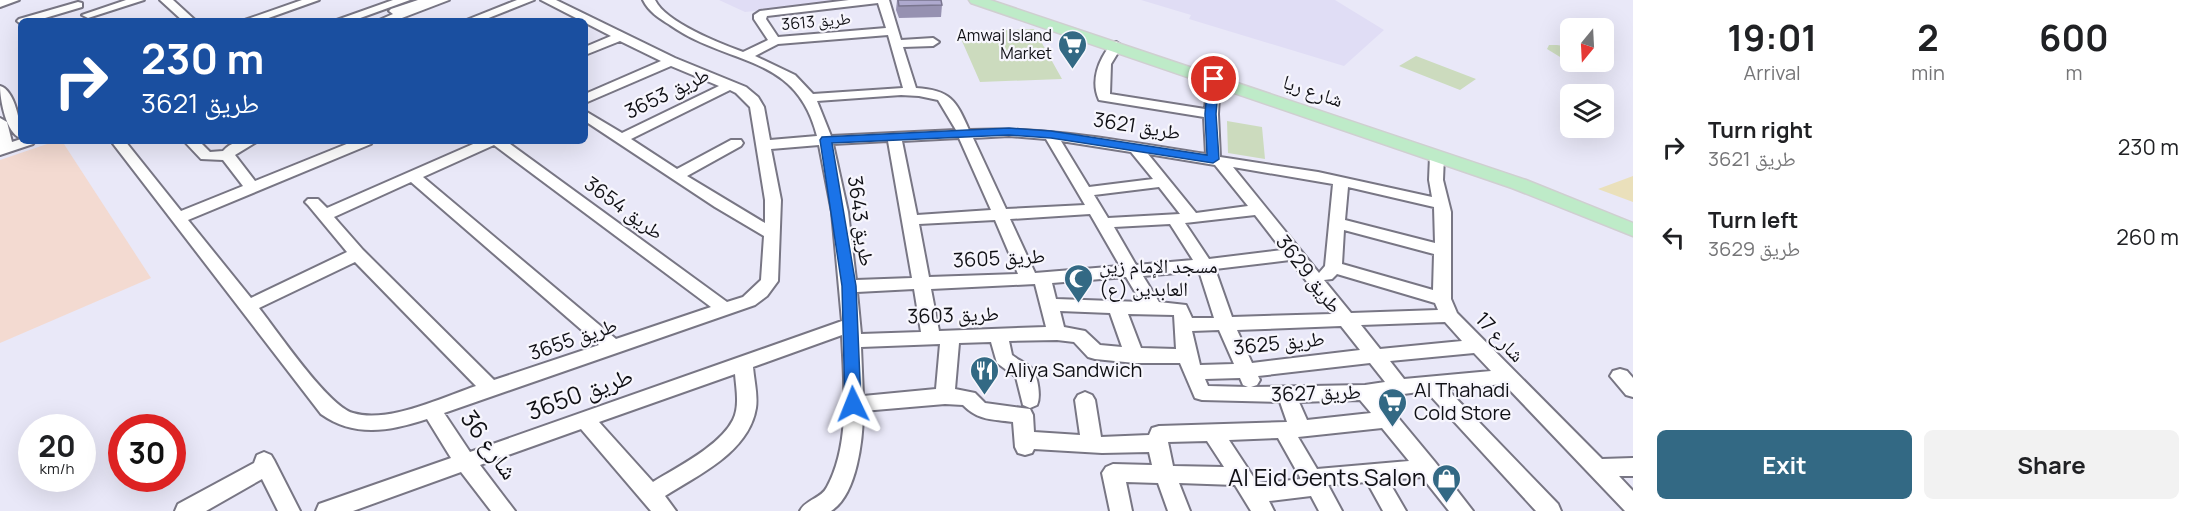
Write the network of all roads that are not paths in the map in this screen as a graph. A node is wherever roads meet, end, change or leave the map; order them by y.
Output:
1 (13, 0) edge
2 (138, 0) edge
3 (166, 0) edge
4 (264, 0) edge
5 (313, 0) edge
6 (404, 0) edge
7 (429, 0) edge
8 (443, 0) edge
9 (528, 0) edge
10 (547, 0) edge
11 (577, 0) edge
12 (649, 0) edge
13 (653, 0) edge
14 (881, 0) edge
15 (976, 0) edge
16 (76, 3) edge
17 (0, 4) edge
18 (560, 7) junction
19 (278, 11) junction
20 (662, 16) junction
21 (33, 18) edge
22 (90, 18) edge
23 (187, 18) edge
24 (257, 18) edge
25 (349, 18) edge
26 (374, 18) edge
27 (392, 18) edge
28 (478, 18) edge
29 (582, 18) edge
30 (588, 21) edge
31 (893, 31) junction
32 (619, 37) junction
33 (775, 41) junction
34 (933, 42) dead end
35 (896, 44) junction
36 (1116, 46) junction
37 (588, 50) edge
38 (745, 56) junction
39 (671, 62) junction
40 (1214, 79) junction
41 (731, 85) junction
42 (0, 90) edge
43 (911, 92) junction
44 (588, 98) edge
45 (810, 98) junction
46 (16, 112) edge
47 (1210, 114) junction
48 (588, 117) edge
49 (0, 122) edge
50 (965, 134) junction
51 (1051, 135) junction
52 (894, 137) junction
53 (621, 139) junction
54 (826, 140) junction
55 (18, 141) edge
56 (736, 143) dead end
57 (127, 144) edge
58 (194, 144) edge
59 (244, 144) edge
60 (359, 144) edge
61 (485, 144) edge
62 (501, 144) edge
63 (3, 145) edge
64 (763, 146) junction
65 (1135, 147) junction
66 (227, 155) junction
67 (1437, 156) junction
68 (1217, 160) junction
69 (677, 175) junction
70 (413, 176) junction
71 (1341, 181) junction
72 (1164, 182) junction
73 (252, 187) junction
74 (1086, 192) junction
75 (1442, 204) junction
76 (1259, 210) junction
77 (1000, 215) junction
78 (1100, 216) junction
79 (178, 218) junction
80 (1183, 219) junction
81 (910, 220) junction
82 (1338, 223) junction
83 (1633, 230) edge
84 (772, 234) junction
85 (1444, 251) junction
86 (357, 254) junction
87 (1294, 254) junction
88 (1205, 265) junction
89 (1333, 267) junction
90 (1129, 270) junction
91 (1035, 279) junction
92 (1314, 280) junction
93 (920, 282) junction
94 (849, 286) junction
95 (1049, 305) junction
96 (249, 306) junction
97 (1116, 306) junction
98 (1152, 306) junction
99 (1445, 308) junction
100 (725, 309) junction
101 (1182, 317) junction
102 (1346, 320) junction
103 (1227, 325) junction
104 (851, 333) junction
105 (1057, 333) junction
106 (999, 337) junction
107 (941, 339) junction
108 (1477, 346) junction
109 (613, 347) junction
110 (1135, 356) junction
111 (1374, 356) junction
112 (743, 362) junction
113 (1191, 365) junction
114 (1245, 371) junction
115 (1633, 375) edge
116 (1506, 376) junction
117 (1430, 383) junction
118 (1399, 386) junction
119 (491, 389) junction
120 (1633, 390) edge
121 (1365, 392) junction
122 (1258, 394) junction
123 (1286, 394) junction
124 (945, 396) junction
125 (1030, 400) dead end
126 (1085, 400) dead end
127 (853, 404) junction
128 (431, 410) junction
129 (1388, 419) junction
130 (585, 420) junction
131 (1292, 429) junction
132 (1212, 431) junction
133 (1158, 443) junction
134 (1092, 444) junction
135 (465, 462) junction
136 (1633, 467) edge
137 (1428, 468) junction
138 (1597, 468) junction
139 (1373, 474) junction
140 (1166, 475) junction
141 (1240, 476) junction
142 (1313, 482) junction
143 (651, 494) junction
144 (1258, 502) edge
145 (834, 504) edge
146 (1633, 505) edge
147 (339, 509) edge
148 (186, 511) edge
149 (289, 511) edge
150 (504, 511) edge
151 (666, 511) edge
152 (811, 511) edge
153 (1121, 511) edge
154 (1179, 511) edge
155 (1331, 511) edge
156 (1395, 511) edge
157 (1462, 511) edge
158 (1550, 511) edge

1 - 17 street
2 - 22 street
3 - 23 street
4 - 19 street
5 - 19 street
6 - 25 street
7 - 26 street
8 - 27 street
9 - 28 street
10 - 18 street, طريق 3655
11 - 18 street
12 - 20 street, طريق 3643
13 - 20 street, طريق 3643
14 - 31 street, طريق 3613
14 - 33 street, طريق 3613
15 - 36 main road, شارع ريا
16 - 21 street
16 - 22 street
18 - 29 street, طريق 3655
19 - 24 street
20 - 38 street, طريق 3643
30 - 32 street, طريق 3655
31 - 33 street, طريق 3613
31 - 35 street, طريق 3613
32 - 37 street
32 - 39 street, طريق 3655
33 - 38 street, طريق 3613
34 - 35 street
35 - 43 street, طريق 3613
36 - 40 main road, شارع ريا
36 - 47 street
38 - 45 street, طريق 3643
39 - 41 street, طريق 3655
39 - 44 street
40 - 47 street
40 - 67 main road, شارع ريا
41 - 53 street, طريق 3653
41 - 64 street, طريق 3655
42 - 46 street
43 - 45 street
43 - 50 street
45 - 54 street, طريق 3643
47 - 68 street
48 - 53 street, طريق 3653
49 - 63 street
50 - 51 street, طريق 3621
50 - 52 street, طريق 3621
50 - 77 street
51 - 65 street, طريق 3621
51 - 74 street
52 - 54 street, طريق 3621
52 - 81 street
53 - 69 street, طريق 3653
54 - 64 street, طريق 3621
54 - 94 street, طريق 3643
55 - 63 street
56 - 69 street
57 - 79 street, طريق 3655
58 - 66 street
59 - 66 street
60 - 73 street
61 - 70 street
62 - 100 street, طريق 3654
64 - 84 street, طريق 3655
65 - 68 street, طريق 3621
65 - 72 street
66 - 73 street
67 - 75 street
67 - 83 main road, شارع ريا
68 - 71 street, طريق 3621
68 - 76 street, طريق 3629
69 - 84 street, طريق 3653
70 - 86 street
70 - 109 street
71 - 75 street, طريق 3621
71 - 82 street
72 - 74 street
72 - 80 street
73 - 79 street
74 - 78 street
75 - 85 street
76 - 80 street
76 - 87 street, طريق 3629
77 - 78 street
77 - 81 street
77 - 91 street
78 - 80 street
78 - 90 street
79 - 96 street, طريق 3655
80 - 88 street
81 - 93 street
82 - 85 street
82 - 89 street
84 - 100 street, طريق 3655
85 - 99 street
86 - 96 street
86 - 119 street
87 - 88 street, طريق 3605
87 - 92 street, طريق 3629
88 - 90 street, طريق 3605
88 - 103 street
89 - 92 street
89 - 99 street
90 - 91 street, طريق 3605
90 - 98 street
91 - 93 street, طريق 3605
91 - 95 street
92 - 102 street, طريق 3629
93 - 94 street, طريق 3605
93 - 107 street
94 - 104 street, طريق 3643
95 - 97 street
95 - 105 street
96 - 128 street, طريق 3655
97 - 98 street
97 - 110 street
98 - 101 street
99 - 102 street
99 - 108 street, شارع 17
100 - 109 street, طريق 3655
101 - 103 street
101 - 113 street
102 - 103 street
102 - 111 street, طريق 3629
103 - 114 street
104 - 107 street, طريق 3603
104 - 112 street, طريق 3650
104 - 127 street, طريق 3643
105 - 106 street, طريق 3603
105 - 110 street, طريق 3603
106 - 107 street, طريق 3603
106 - 125 street
107 - 124 street
108 - 111 street, طريق 3625
108 - 116 street, شارع 17
109 - 119 street, طريق 3655
110 - 113 street, طريق 3603
111 - 114 street, طريق 3625
111 - 118 street, طريق 3629
112 - 130 street, طريق 3650
112 - 143 street
113 - 114 street, طريق 3625
113 - 122 street, طريق 3627
114 - 122 street
115 - 120 street
116 - 117 street, طريق 3627
116 - 138 street, شارع 17
117 - 118 street, طريق 3627
117 - 158 street
118 - 121 street, طريق 3627
119 - 128 street, طريق 3655
121 - 123 street, طريق 3627
121 - 129 street
122 - 123 street, طريق 3627
123 - 131 street
124 - 127 street
124 - 134 street
126 - 134 street
127 - 145 street, طريق 3643
128 - 135 street, شارع 36
129 - 131 street
129 - 137 street
130 - 135 street, طريق 3650
130 - 143 street
131 - 132 street
131 - 142 street
132 - 133 street
132 - 141 street
133 - 134 street
133 - 140 street
135 - 147 street, طريق 3650
135 - 150 street, شارع 36
136 - 138 street
137 - 139 street
137 - 157 street
138 - 146 street, شارع 17
139 - 142 street
139 - 156 street
140 - 141 street
140 - 153 street
140 - 154 street
141 - 144 street
142 - 144 street
142 - 155 street
143 - 151 street
145 - 152 street, طريق 3643
148 - 149 street

